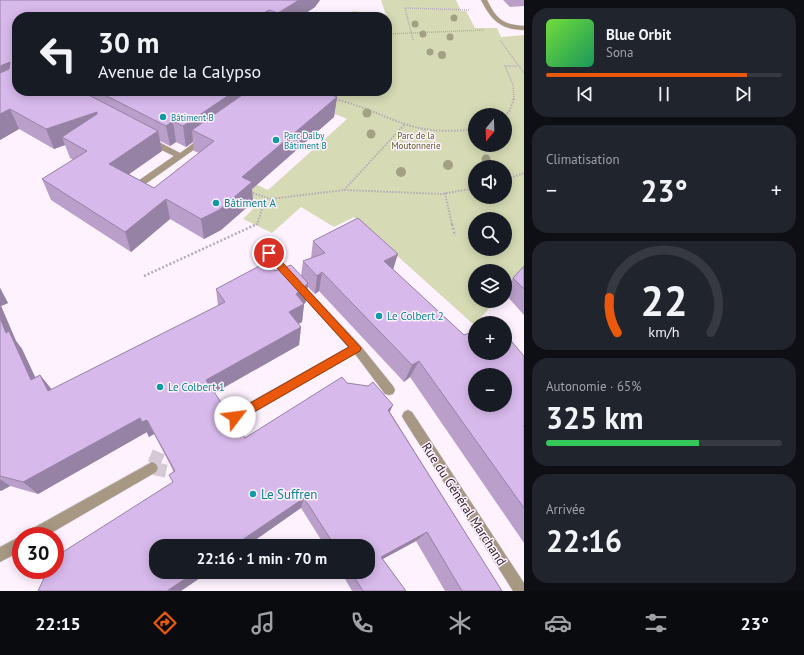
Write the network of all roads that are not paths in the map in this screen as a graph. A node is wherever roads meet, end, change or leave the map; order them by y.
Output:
1 (484, 0) edge
2 (524, 28) edge
3 (211, 134) edge
4 (144, 138) edge
5 (180, 156) junction
6 (141, 183) edge
7 (269, 253) dead end
8 (356, 348) junction
9 (389, 390) dead end
10 (408, 416) dead end
11 (235, 417) dead end
12 (152, 468) dead end
13 (48, 527) edge
14 (12, 548) edge
15 (0, 555) edge
16 (521, 591) edge

1 - 2 street
3 - 5 street
4 - 5 street
5 - 6 street
7 - 8 street
8 - 9 street
8 - 11 street
10 - 16 street, Rue du Général Marchand
12 - 13 street
14 - 15 street

